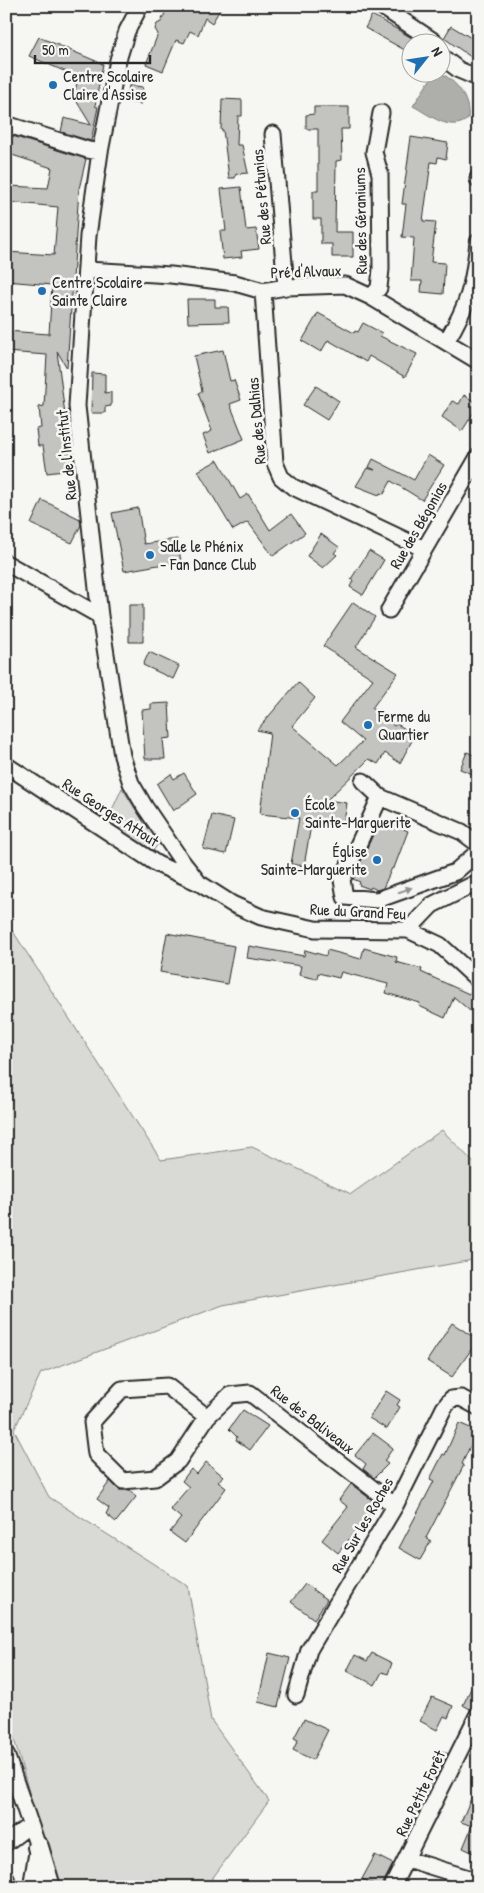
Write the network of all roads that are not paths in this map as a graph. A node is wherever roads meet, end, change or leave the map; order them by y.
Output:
1 (140, 6) edge
2 (381, 6) edge
3 (420, 32) edge
4 (452, 65) edge
5 (478, 77) edge
6 (381, 113) dead end
7 (6, 124) edge
8 (273, 134) dead end
9 (100, 152) junction
10 (478, 242) edge
11 (87, 270) junction
12 (286, 287) junction
13 (263, 291) junction
14 (371, 297) junction
15 (446, 342) junction
16 (478, 361) edge
17 (478, 457) edge
18 (424, 549) junction
19 (6, 563) edge
20 (389, 610) dead end
21 (100, 616) junction
22 (6, 765) edge
23 (363, 781) dead end
24 (380, 797) junction
25 (478, 844) edge
26 (478, 852) edge
27 (478, 882) edge
28 (199, 883) junction
29 (408, 930) junction
30 (478, 980) edge
31 (478, 1407) edge
32 (207, 1417) junction
33 (395, 1506) junction
34 (296, 1696) dead end
35 (478, 1714) edge
36 (6, 1754) edge
37 (12, 1785) edge
38 (30, 1825) junction
39 (6, 1843) edge
40 (38, 1847) junction
41 (407, 1859) junction
42 (6, 1878) edge
43 (478, 1881) edge
44 (8, 1887) edge
45 (31, 1887) edge
46 (50, 1887) edge
47 (392, 1887) edge

1 - 9 street, Rue de l'Institut
2 - 3 street
4 - 5 street
6 - 14 street, Rue des Géraniums
7 - 9 street
8 - 12 street, Rue des Pétunias
9 - 11 street, Rue de l'Institut
10 - 15 street
11 - 13 street, Pré d'Alvaux
11 - 21 street, Rue de l'Institut
12 - 13 street, Pré d'Alvaux
12 - 14 street, Pré d'Alvaux
13 - 18 street, Rue des Dalhias
14 - 15 street, Pré d'Alvaux
15 - 16 street, Pré d'Alvaux
17 - 18 street, Rue des Bégonias
18 - 20 street, Rue des Bégonias
19 - 21 street
21 - 28 street, Rue de l'Institut
22 - 28 street, Rue Georges Attout
23 - 24 street
24 - 25 street
24 -> 26 street
27 - 29 street
28 - 29 street, Rue du Grand Feu
29 - 30 street, Rue du Grand Feu
31 - 33 street, Rue Sur les Roches
32 - 32 street, Rue des Baliveaux
32 - 33 street, Rue des Baliveaux
33 - 34 street, Rue Sur les Roches
35 - 41 street, Rue Petite Forêt
36 - 37 street
37 - 38 street
38 - 39 street
38 - 40 street
40 - 45 street
40 - 46 main road
41 - 43 street
41 - 47 street, Rue Petite Forêt
42 - 44 street

